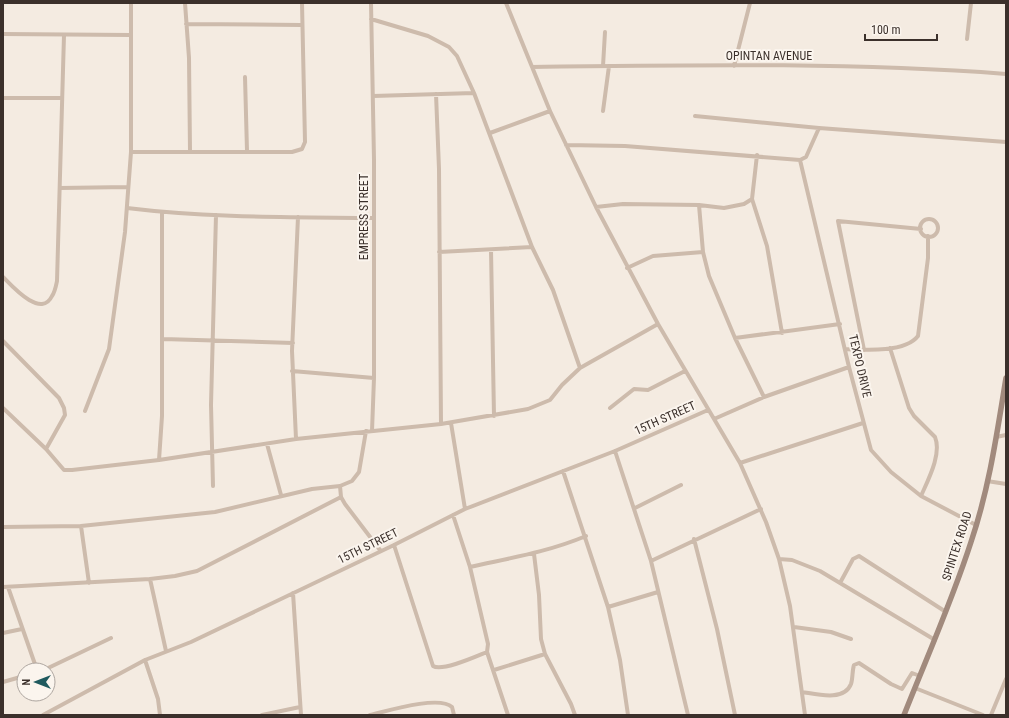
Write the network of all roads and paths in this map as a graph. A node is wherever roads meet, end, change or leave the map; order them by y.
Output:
1 (131, 3) edge
2 (185, 3) edge
3 (302, 3) edge
4 (372, 3) edge
5 (506, 3) edge
6 (750, 3) edge
7 (971, 3) edge
8 (371, 19) junction
9 (186, 24) junction
10 (301, 25) junction
11 (605, 32) dead end
12 (3, 34) edge
13 (64, 35) junction
14 (130, 35) junction
15 (967, 39) dead end
16 (603, 66) junction
17 (609, 66) junction
18 (734, 66) junction
19 (532, 67) junction
20 (1006, 74) edge
21 (245, 77) dead end
22 (474, 93) junction
23 (436, 94) junction
24 (373, 96) junction
25 (3, 98) edge
26 (62, 98) junction
27 (550, 111) junction
28 (603, 112) dead end
29 (695, 116) dead end
30 (819, 128) junction
31 (490, 133) junction
32 (1006, 142) edge
33 (566, 145) junction
34 (190, 151) junction
35 (247, 151) junction
36 (131, 152) junction
37 (757, 155) junction
38 (800, 160) junction
39 (128, 187) junction
40 (60, 188) junction
41 (752, 199) junction
42 (699, 205) junction
43 (596, 206) junction
44 (127, 208) junction
45 (162, 213) junction
46 (216, 215) junction
47 (298, 217) junction
48 (373, 218) junction
49 (920, 229) junction
50 (928, 236) junction
51 (532, 247) junction
52 (491, 250) junction
53 (439, 252) junction
54 (704, 252) junction
55 (627, 268) junction
56 (3, 278) edge
57 (658, 324) junction
58 (840, 324) junction
59 (782, 333) junction
60 (735, 338) junction
61 (163, 339) junction
62 (3, 341) edge
63 (213, 342) junction
64 (293, 343) junction
65 (890, 348) junction
66 (845, 349) junction
67 (864, 350) junction
68 (849, 367) junction
69 (580, 368) junction
70 (292, 371) junction
71 (685, 371) junction
72 (374, 378) junction
73 (1006, 378) edge
74 (764, 397) junction
75 (1003, 407) edge
76 (3, 408) edge
77 (610, 408) dead end
78 (708, 410) junction
79 (85, 411) dead end
80 (494, 416) junction
81 (714, 419) junction
82 (450, 423) junction
83 (864, 423) junction
84 (441, 424) junction
85 (366, 431) junction
86 (372, 431) junction
87 (1006, 435) edge
88 (996, 437) junction
89 (296, 439) junction
90 (267, 444) junction
91 (46, 449) junction
92 (212, 451) junction
93 (615, 451) junction
94 (159, 460) junction
95 (740, 463) junction
96 (563, 471) junction
97 (988, 481) junction
98 (1006, 484) edge
99 (681, 485) dead end
100 (213, 486) dead end
101 (340, 486) junction
102 (281, 495) junction
103 (921, 496) junction
104 (341, 497) junction
105 (635, 508) junction
106 (465, 509) junction
107 (761, 509) junction
108 (453, 515) junction
109 (976, 525) junction
110 (81, 526) junction
111 (3, 527) edge
112 (586, 536) junction
113 (694, 540) junction
114 (394, 545) junction
115 (380, 550) junction
116 (534, 554) junction
117 (779, 559) junction
118 (651, 561) junction
119 (470, 567) junction
120 (150, 579) junction
121 (840, 582) junction
122 (89, 583) junction
123 (5, 587) edge
124 (658, 592) junction
125 (293, 593) junction
126 (608, 607) junction
127 (946, 612) junction
128 (794, 628) junction
129 (22, 629) junction
130 (3, 633) edge
131 (111, 638) dead end
132 (851, 639) dead end
133 (935, 640) junction
134 (166, 651) junction
135 (487, 652) junction
136 (545, 654) junction
137 (145, 660) junction
138 (34, 662) edge
139 (56, 664) edge
140 (494, 670) junction
141 (920, 676) junction
142 (16, 678) edge
143 (1006, 679) edge
144 (3, 682) edge
145 (915, 688) junction
146 (802, 692) junction
147 (300, 707) junction
148 (42, 715) edge
149 (160, 715) edge
150 (262, 715) edge
151 (301, 715) edge
152 (370, 715) edge
153 (454, 715) edge
154 (508, 715) edge
155 (574, 715) edge
156 (628, 715) edge
157 (688, 715) edge
158 (735, 715) edge
159 (805, 715) edge
160 (904, 715) edge
161 (983, 715) edge
162 (991, 715) edge

1 - 14 street
2 - 9 street
3 - 10 street
4 - 8 street, EMPRESS STREET
5 - 19 street
6 - 18 street
7 - 15 street
8 - 22 street
8 - 24 street, EMPRESS STREET
9 - 10 street
9 - 34 street
10 - 35 street
11 - 16 street
12 - 13 street
13 - 14 street
13 - 26 street
14 - 36 street
16 - 17 street, OPINTAN AVENUE
16 - 19 street, OPINTAN AVENUE
17 - 18 street, OPINTAN AVENUE
17 - 28 street
18 - 20 street, OPINTAN AVENUE
19 - 27 street
21 - 35 street
22 - 23 street
22 - 31 street
23 - 24 street
23 - 53 street
24 - 48 street, EMPRESS STREET
25 - 26 street
26 - 40 street
27 - 31 street
27 - 33 street
29 - 30 street
30 - 32 street
30 - 38 street
31 - 51 street
33 - 37 street
33 - 43 street
34 - 35 street
34 - 36 street
36 - 39 street
37 - 38 street
37 - 41 street
38 - 58 street, TEXPO DRIVE
39 - 40 street
39 - 44 street
40 - 56 street
41 - 42 street
41 - 59 street
42 - 43 street
42 - 54 street
43 - 55 street
44 - 45 street
44 - 79 street
45 - 46 street
45 - 61 street
46 - 47 street
46 - 63 street
47 - 48 street
47 - 64 street
48 - 72 street, EMPRESS STREET
49 - 50 street
49 - 50 street
49 - 67 street
50 - 65 street
51 - 52 street
51 - 69 street
52 - 53 street
52 - 80 street
53 - 84 street
54 - 55 street
54 - 60 street
55 - 57 street
57 - 69 street
57 - 71 street
58 - 59 street
58 - 66 street, TEXPO DRIVE
59 - 60 street
60 - 74 street
61 - 63 street
61 - 94 street
62 - 91 street
63 - 64 street
63 - 92 street
64 - 70 street
65 - 67 street
65 - 103 street
66 - 67 street
66 - 68 street, TEXPO DRIVE
68 - 74 street
68 - 83 street, TEXPO DRIVE
69 - 80 street
70 - 72 street
70 - 89 street
71 - 77 street
71 - 78 street
72 - 86 street, EMPRESS STREET
73 - 75 main road, SPINTEX ROAD
74 - 81 street
75 - 88 main road, SPINTEX ROAD
76 - 91 street
78 - 81 street
78 - 93 street, 15TH STREET
80 - 82 street
81 - 95 street
82 - 84 street
82 - 106 street
83 - 95 street
83 - 103 street, TEXPO DRIVE
84 - 86 street
85 - 86 street
85 - 89 street
85 - 101 street
87 - 88 street
88 - 97 main road, SPINTEX ROAD
89 - 90 street
90 - 92 street
90 - 102 street
91 - 94 street
92 - 94 street
92 - 100 street
93 - 96 street, 15TH STREET
93 - 105 street
95 - 107 street
96 - 106 street, 15TH STREET
96 - 112 street
97 - 98 street
97 - 109 main road, SPINTEX ROAD
99 - 105 street
101 - 102 street
101 - 104 street
102 - 110 street
103 - 109 street, TEXPO DRIVE
104 - 115 street
104 - 120 street
105 - 118 street
106 - 108 street, 15TH STREET
107 - 113 street
107 - 117 street
108 - 114 street, 15TH STREET
108 - 119 street
109 - 127 main road, SPINTEX ROAD
110 - 111 street
110 - 122 street
112 - 116 street
112 - 126 street
113 - 118 street
113 - 158 street
114 - 115 street, 15TH STREET
114 - 135 street
115 - 125 street, 15TH STREET
116 - 119 street
116 - 136 street
117 - 121 street
117 - 128 street
118 - 124 street
119 - 135 street
120 - 122 street
120 - 134 street
121 - 127 street
121 - 133 street
122 - 123 street
123 - 129 street
124 - 126 street
124 - 157 street
125 - 134 street, 15TH STREET
125 - 147 street
126 - 156 street
127 - 133 main road, SPINTEX ROAD
128 - 132 street
128 - 146 street
129 - 130 street
129 - 138 street
131 - 139 street
133 - 141 main road, SPINTEX ROAD
134 - 137 street, 15TH STREET
135 - 140 street
136 - 140 street
136 - 155 street
137 - 148 street, 15TH STREET
137 - 149 street
140 - 154 street
141 - 145 main road, SPINTEX ROAD
141 - 146 street
142 - 144 street
143 - 162 street
145 - 160 main road, SPINTEX ROAD
145 - 161 street
146 - 159 street
147 - 150 street
147 - 151 street
152 - 153 street

